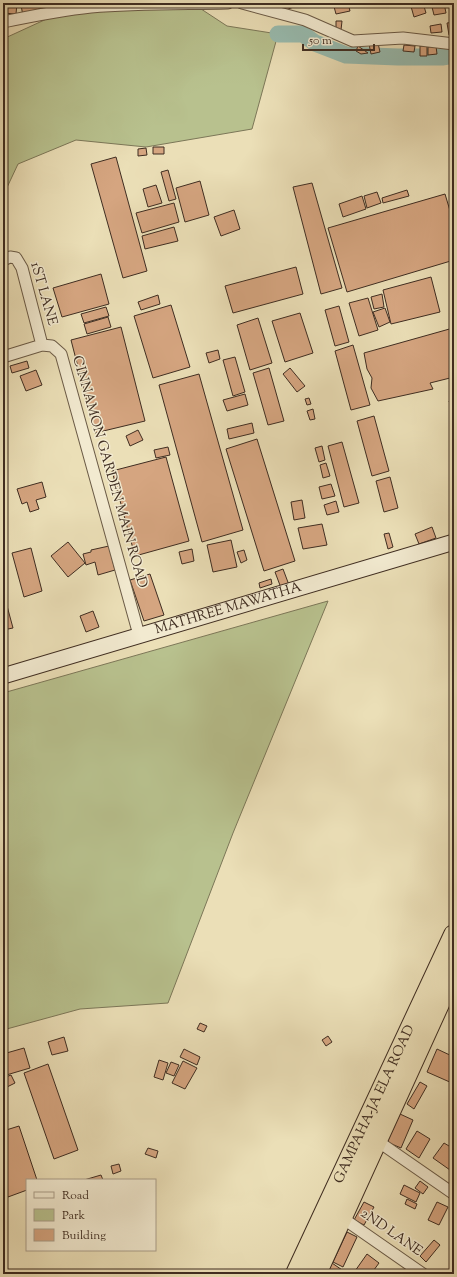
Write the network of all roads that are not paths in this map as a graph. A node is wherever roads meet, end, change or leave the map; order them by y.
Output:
1 (228, 3) edge
2 (242, 3) edge
3 (3, 22) edge
4 (454, 44) edge
5 (6, 259) edge
6 (42, 346) junction
7 (3, 357) edge
8 (454, 542) edge
9 (139, 635) junction
10 (3, 676) edge
11 (454, 935) edge
12 (454, 971) edge
13 (376, 1140) junction
14 (454, 1194) edge
15 (341, 1217) junction
16 (296, 1274) edge
17 (316, 1274) edge
18 (423, 1274) edge

1 - 3 street
2 - 4 street
5 - 6 street, 1ST LANE
6 - 7 street
6 - 9 street, CINNAMON GARDEN MAIN ROAD
8 - 9 street, MATHREE MAWATHA
9 - 10 street, MATHREE MAWATHA
11 - 16 highway, GAMPAHA-JA ELA ROAD
12 - 13 highway, GAMPAHA-JA ELA ROAD
13 - 14 street
13 - 15 highway, GAMPAHA-JA ELA ROAD
15 - 17 highway, GAMPAHA-JA ELA ROAD
15 - 18 street, 2ND LANE

